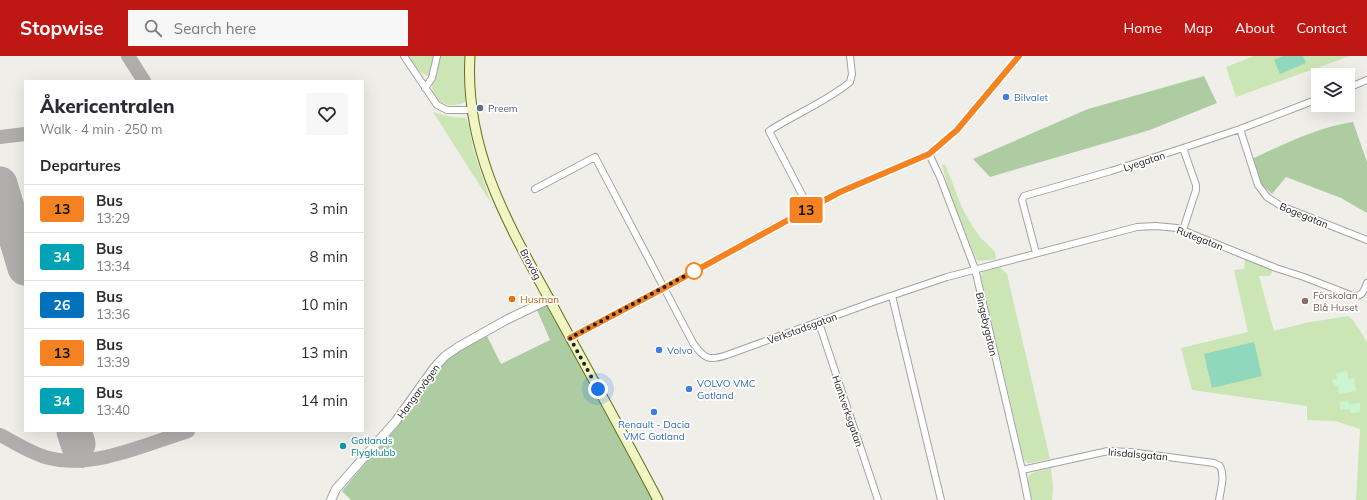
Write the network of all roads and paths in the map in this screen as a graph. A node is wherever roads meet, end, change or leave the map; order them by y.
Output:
1 (404, 56) edge
2 (437, 56) edge
3 (470, 56) edge
4 (850, 56) edge
5 (1019, 56) edge
6 (1367, 80) edge
7 (1355, 85) edge
8 (426, 88) junction
9 (1311, 102) edge
10 (472, 110) junction
11 (1240, 129) junction
12 (1183, 148) junction
13 (929, 154) junction
14 (535, 189) dead end
15 (810, 208) junction
16 (1183, 230) junction
17 (1367, 240) edge
18 (1036, 253) junction
19 (975, 269) junction
20 (1367, 283) edge
21 (664, 288) junction
22 (892, 296) junction
23 (550, 299) junction
24 (819, 323) junction
25 (570, 338) junction
26 (1022, 470) junction
27 (331, 500) edge
28 (658, 500) edge
29 (878, 500) edge
30 (941, 500) edge
31 (1028, 500) edge
32 (1220, 500) edge

1 - 8 street
2 - 8 street
3 - 10 main road, Broväg
4 - 15 street
5 - 13 street
6 - 7 street
8 - 10 street
9 - 11 street, Lyegatan
10 - 23 main road, Broväg
11 - 12 street, Lyegatan
11 - 17 street, Bogegatan
12 - 16 street
12 - 18 street, Lyegatan
13 - 15 street
13 - 19 street, Bingebygatan
14 - 21 street, Verkstadsgatan
15 - 21 street
16 - 18 street, Rutegatan
16 - 20 street, Rutegatan
18 - 19 street, Rutegatan
19 - 22 street, Verkstadsgatan
19 - 26 street, Bingebygatan
21 - 24 street, Verkstadsgatan
21 - 25 street
22 - 24 street, Verkstadsgatan
22 - 30 street
23 - 25 main road, Broväg
23 - 27 street, Hangarvägen
24 - 29 street, Hantverksgatan
25 - 28 main road, Broväg
26 - 31 street, Bingebygatan
26 - 32 street, Irisdalsgatan

